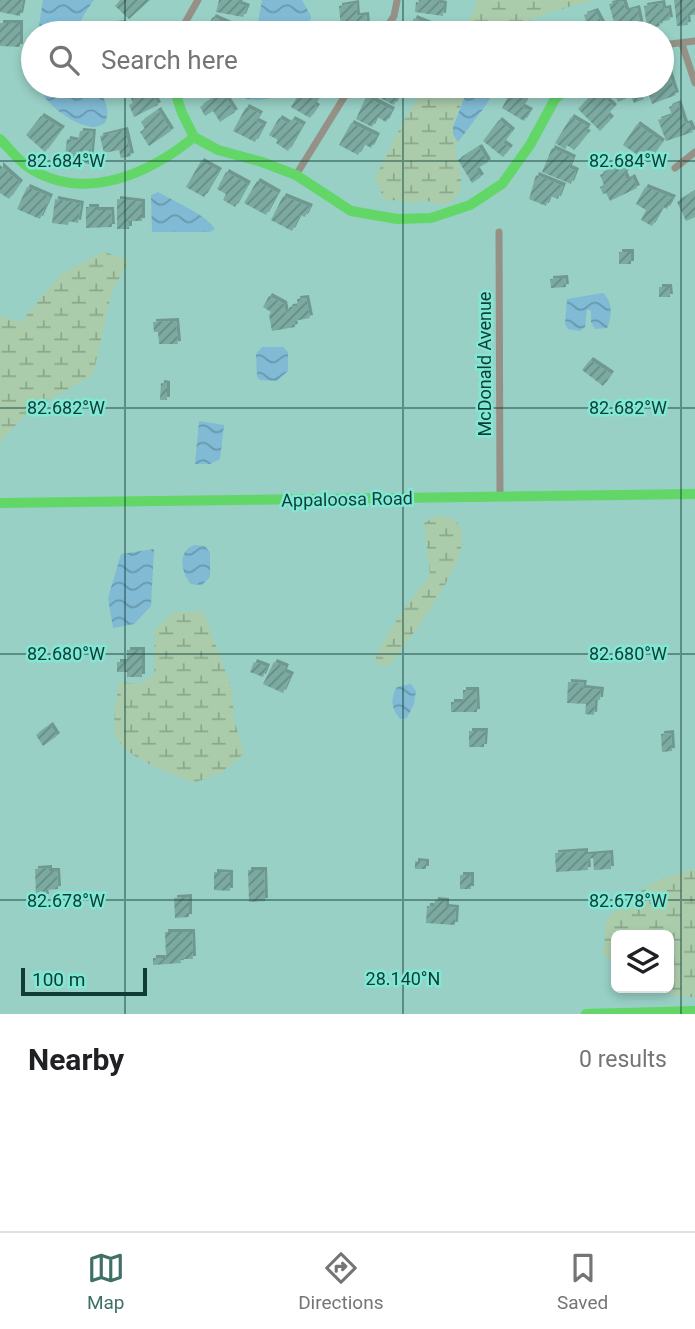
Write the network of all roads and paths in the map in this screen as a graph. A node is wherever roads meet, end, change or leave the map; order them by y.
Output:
1 (198, 0) edge
2 (396, 0) edge
3 (186, 21) edge
4 (391, 21) edge
5 (695, 40) edge
6 (674, 44) edge
7 (682, 44) junction
8 (695, 83) edge
9 (177, 98) edge
10 (344, 98) edge
11 (556, 98) edge
12 (194, 137) junction
13 (0, 139) edge
14 (695, 152) edge
15 (674, 168) dead end
16 (296, 175) junction
17 (499, 232) dead end
18 (695, 494) edge
19 (500, 496) junction
20 (0, 503) edge
21 (695, 1011) edge
22 (586, 1014) edge

1 - 3 street
2 - 4 street
5 - 7 street
6 - 7 street
7 - 8 street
9 - 12 street
10 - 16 street
11 - 16 street
12 - 13 street
12 - 16 street
14 - 15 street
17 - 19 street, McDonald Avenue
18 - 19 street, Appaloosa Road
19 - 20 street, Appaloosa Road
21 - 22 street

